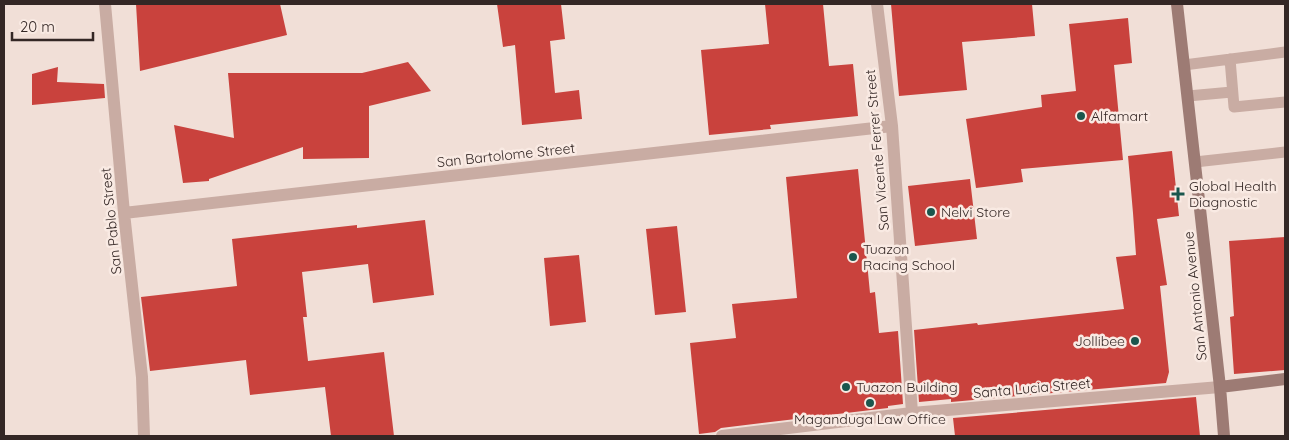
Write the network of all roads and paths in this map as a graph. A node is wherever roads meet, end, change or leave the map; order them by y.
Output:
1 (105, 4) edge
2 (877, 4) edge
3 (1177, 4) edge
4 (1285, 52) edge
5 (1230, 59) junction
6 (1184, 64) junction
7 (1232, 92) junction
8 (1188, 96) junction
9 (1285, 102) edge
10 (892, 126) junction
11 (1285, 152) edge
12 (1195, 162) junction
13 (124, 213) junction
14 (1285, 379) edge
15 (1220, 387) junction
16 (912, 414) junction
17 (144, 436) edge
18 (722, 436) edge
19 (1224, 436) edge

1 - 13 street, San Pablo Street
2 - 10 street, San Vicente Ferrer Street
3 - 6 main road, San Antonio Avenue
4 - 5 lane
5 - 6 lane
5 - 7 lane
6 - 8 main road, San Antonio Avenue
7 - 8 lane
7 - 9 lane
8 - 12 main road, San Antonio Avenue
10 - 13 street, San Bartolome Street
10 - 16 street, San Vicente Ferrer Street
11 - 12 lane
12 - 15 main road, San Antonio Avenue
13 - 17 street, San Pablo Street
14 - 15 main road, Santa Lucia Street
15 - 16 street, Santa Lucia Street
15 - 19 main road, San Antonio Avenue
16 - 18 street, Santa Lucia Street

